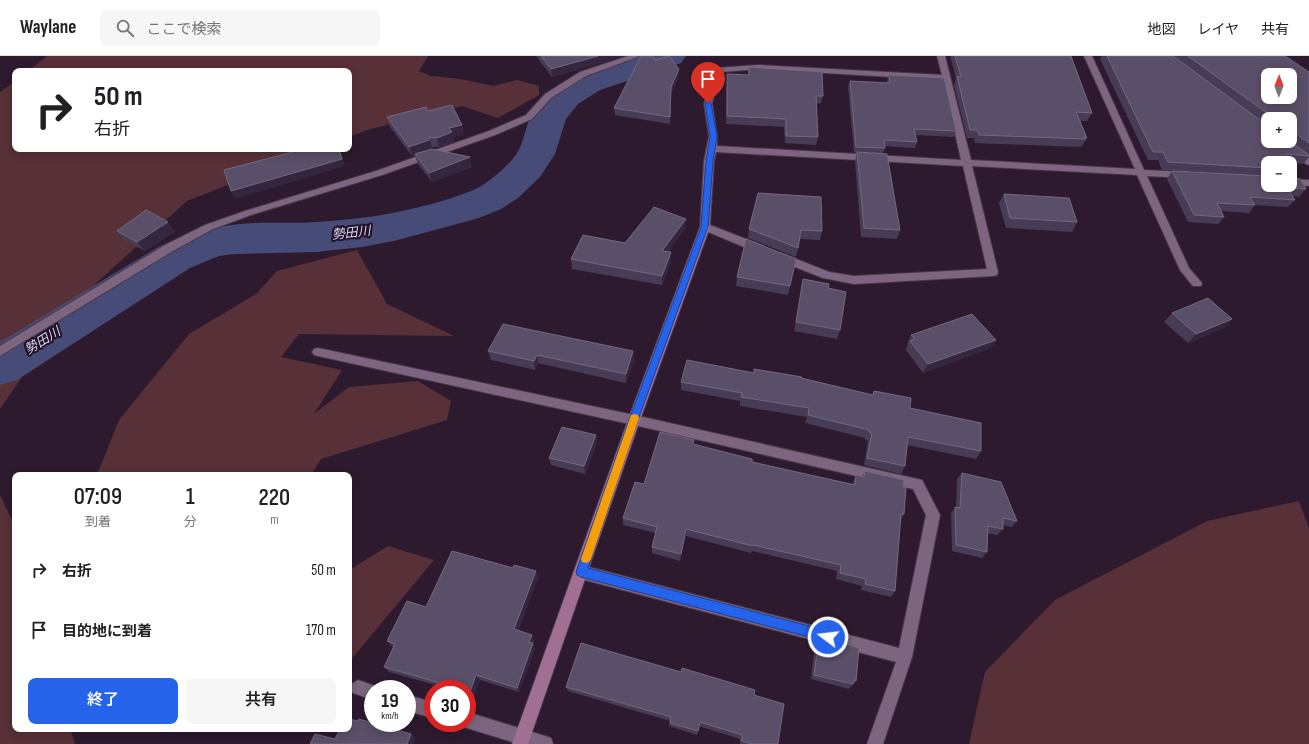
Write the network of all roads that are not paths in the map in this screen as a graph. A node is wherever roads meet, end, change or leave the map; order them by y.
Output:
1 (636, 56) edge
2 (941, 56) edge
3 (1088, 56) edge
4 (947, 78) junction
5 (1290, 148) edge
6 (712, 149) junction
7 (1309, 162) edge
8 (968, 163) junction
9 (1140, 172) junction
10 (1200, 176) edge
11 (1297, 182) edge
12 (1309, 183) edge
13 (705, 227) junction
14 (1197, 283) dead end
15 (0, 352) edge
16 (318, 352) dead end
17 (634, 420) junction
18 (581, 572) junction
19 (905, 657) junction
20 (358, 688) dead end
21 (364, 690) edge
22 (476, 723) edge
23 (521, 740) edge
24 (545, 744) edge
25 (875, 744) edge

1 - 15 street
2 - 4 street
3 - 9 street
4 - 6 street
4 - 8 street
5 - 7 street
6 - 8 street
6 - 13 street
8 - 9 street
8 - 13 street
9 - 10 street
9 - 14 street
11 - 12 street
13 - 17 street
16 - 17 street
17 - 18 street
17 - 19 street
18 - 19 street
18 - 23 street
19 - 25 street
20 - 21 street
22 - 23 street
23 - 24 street

